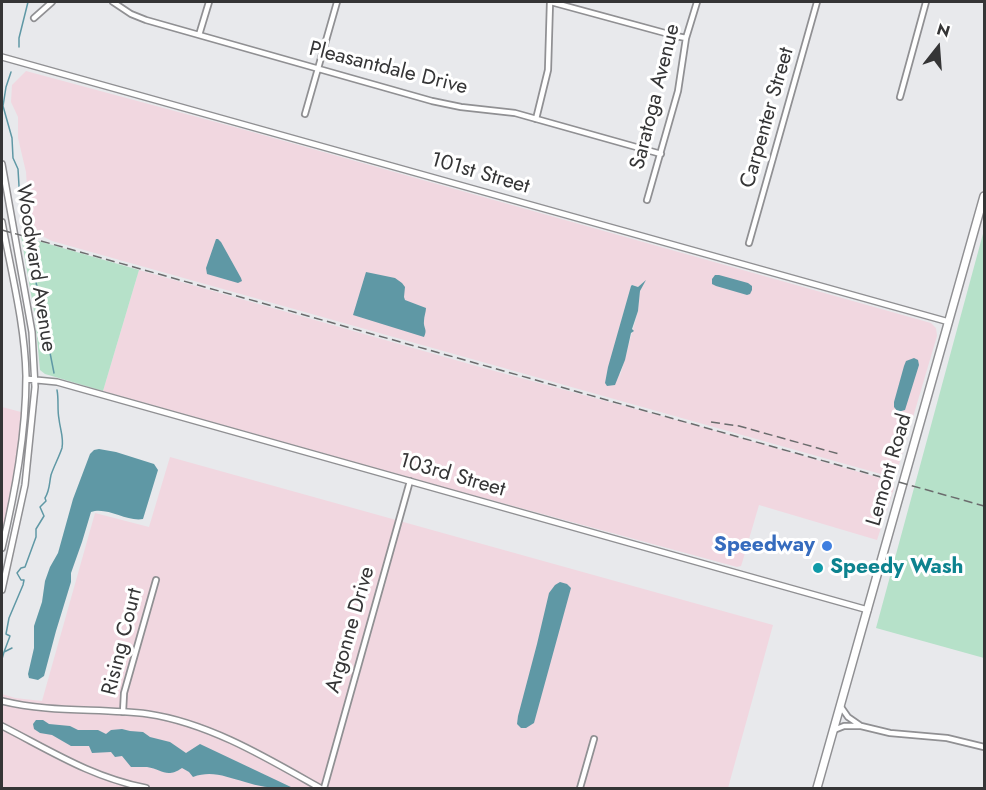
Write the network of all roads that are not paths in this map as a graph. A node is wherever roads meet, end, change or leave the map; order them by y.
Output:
1 (52, 2) edge
2 (113, 2) edge
3 (209, 2) edge
4 (337, 2) edge
5 (551, 2) edge
6 (697, 2) edge
7 (818, 2) edge
8 (926, 2) edge
9 (34, 18) dead end
10 (199, 35) junction
11 (686, 38) junction
12 (2, 57) edge
13 (318, 69) junction
14 (900, 97) dead end
15 (305, 114) dead end
16 (536, 119) junction
17 (661, 154) junction
18 (2, 164) edge
19 (984, 196) edge
20 (647, 200) dead end
21 (2, 222) edge
22 (749, 243) dead end
23 (949, 322) junction
24 (26, 379) junction
25 (34, 379) junction
26 (410, 481) junction
27 (2, 548) edge
28 (156, 580) dead end
29 (2, 590) edge
30 (868, 610) junction
31 (2, 701) edge
32 (841, 707) junction
33 (123, 711) junction
34 (2, 726) edge
35 (861, 726) junction
36 (834, 730) junction
37 (594, 739) dead end
38 (984, 747) edge
39 (146, 789) edge
40 (322, 789) edge
41 (580, 789) edge
42 (818, 789) edge

1 - 9 street
2 - 10 street, Pleasantdale Drive
3 - 10 street
4 - 13 street
5 - 11 street
5 - 16 street
6 - 11 street, Saratoga Avenue
7 - 22 street, Carpenter Street
8 - 14 street
10 - 13 street, Pleasantdale Drive
11 - 17 street, Saratoga Avenue
12 - 23 street, 101st Street
13 - 15 street
13 - 16 street, Pleasantdale Drive
16 - 17 street, Pleasantdale Drive
17 - 20 street, Saratoga Avenue
18 - 25 street, Woodward Avenue
19 - 23 main road, Lemont Road
21 - 24 street, Woodward Avenue
23 - 30 main road, Lemont Road
24 - 25 street, 103rd Street
24 - 27 street, Woodward Avenue
25 - 26 street, 103rd Street
25 - 29 street, Woodward Avenue
26 - 30 street, 103rd Street
26 - 40 street, Argonne Drive
28 - 33 street, Rising Court
30 - 32 main road, Lemont Road
31 - 33 street
32 - 35 street
32 - 36 main road, Lemont Road
33 - 40 street
34 - 39 street
35 - 36 street
35 - 38 street
36 - 42 main road, Lemont Road
37 - 41 street

